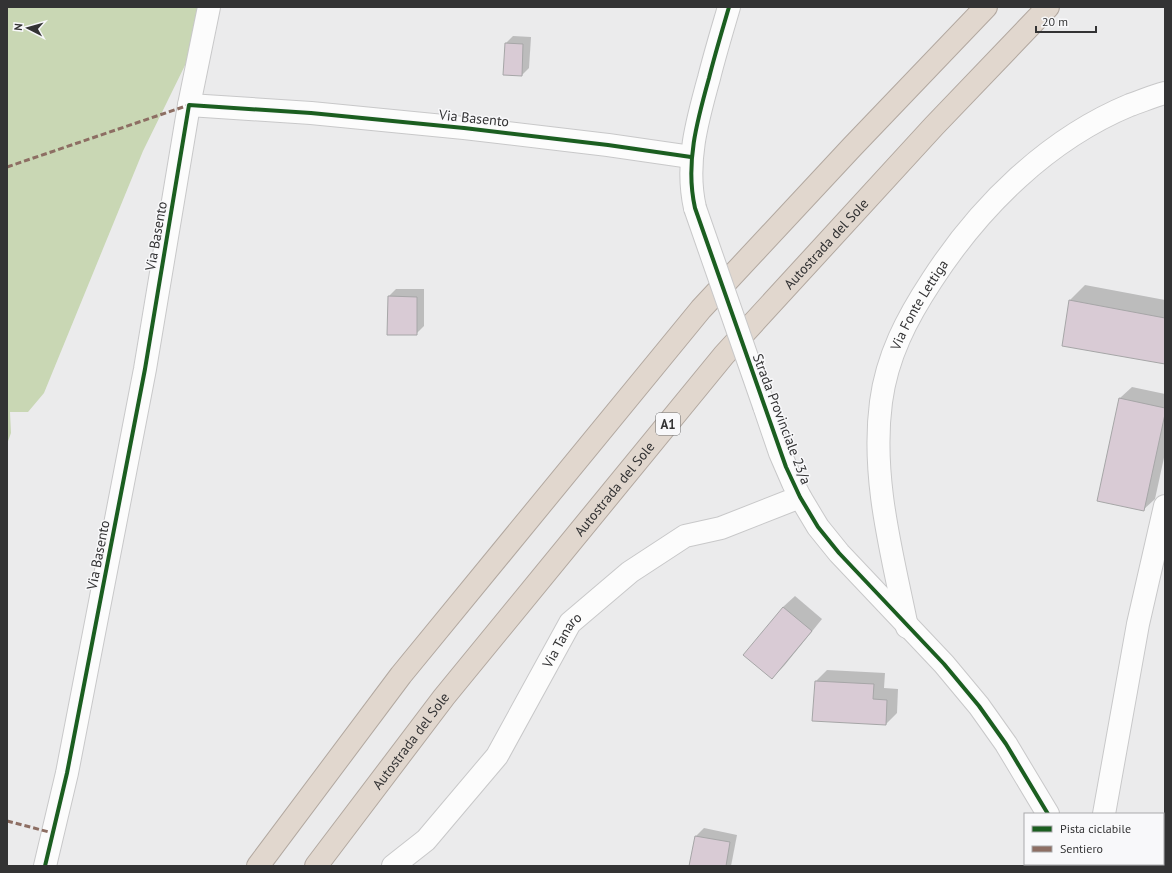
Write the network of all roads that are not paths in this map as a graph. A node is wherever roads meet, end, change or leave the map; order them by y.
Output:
1 (209, 7) edge
2 (729, 7) edge
3 (986, 7) edge
4 (1048, 7) edge
5 (1165, 93) edge
6 (189, 105) junction
7 (691, 157) junction
8 (800, 497) junction
9 (1165, 506) edge
10 (908, 627) junction
11 (1047, 813) edge
12 (1104, 813) edge
13 (45, 866) edge
14 (258, 866) edge
15 (316, 866) edge
16 (393, 866) edge

1 - 6 street
2 - 7 street, Strada Provinciale 23/a
3 - 14 highway
4 - 15 highway, Autostrada del Sole / A1
5 - 10 street, Via Fonte Lettiga
6 - 7 street, Via Basento
6 - 13 street, Via Basento
7 - 8 street, Strada Provinciale 23/a, bridge
8 - 10 street, Strada Provinciale 23/a
8 - 16 street, Via Tanaro
9 - 12 street
10 - 11 street, Strada Provinciale 23/a

